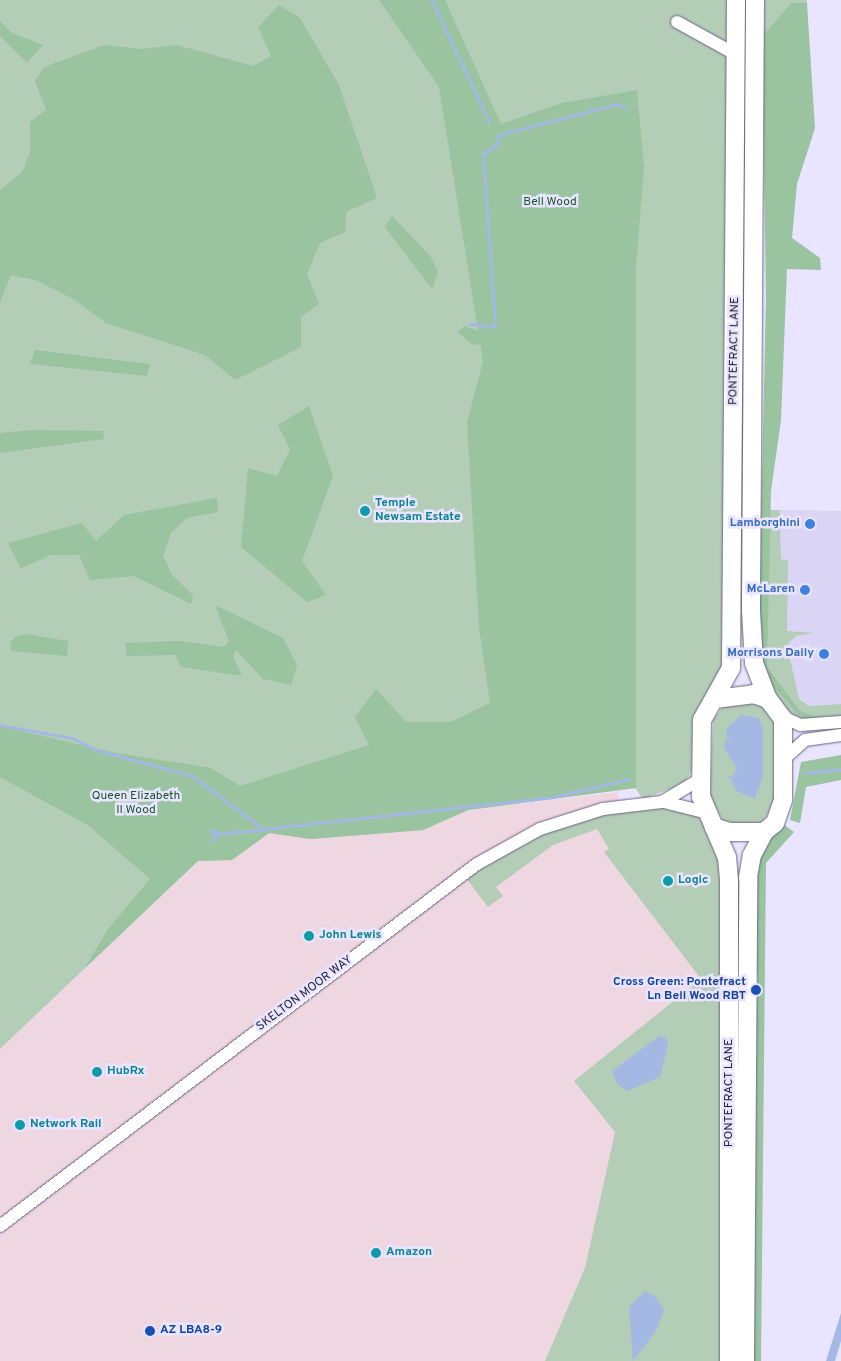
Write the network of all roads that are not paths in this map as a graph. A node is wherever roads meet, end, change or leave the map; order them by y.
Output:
1 (736, 0) edge
2 (755, 0) edge
3 (677, 22) dead end
4 (737, 31) junction
5 (714, 39) junction
6 (737, 55) junction
7 (715, 699) junction
8 (768, 699) junction
9 (781, 716) junction
10 (841, 722) edge
11 (841, 734) edge
12 (784, 759) junction
13 (702, 778) junction
14 (662, 802) junction
15 (709, 819) junction
16 (764, 832) junction
17 (0, 1226) edge
18 (729, 1361) edge
19 (745, 1361) edge

1 - 4 highway, PONTEFRACT LANE
2 - 8 highway, PONTEFRACT LANE
3 - 5 street
4 - 5 street
4 - 6 highway, PONTEFRACT LANE
5 - 6 street
6 - 7 highway, PONTEFRACT LANE
7 - 8 highway
7 - 13 highway
8 - 9 highway
9 - 10 street
9 - 12 highway
11 - 12 street
12 - 16 highway
13 - 14 street, SKELTON MOOR WAY
13 - 15 highway
14 - 15 street, SKELTON MOOR WAY
14 - 17 street, SKELTON MOOR WAY
15 - 16 highway
15 - 18 highway, PONTEFRACT LANE
16 - 19 highway, PONTEFRACT LANE

